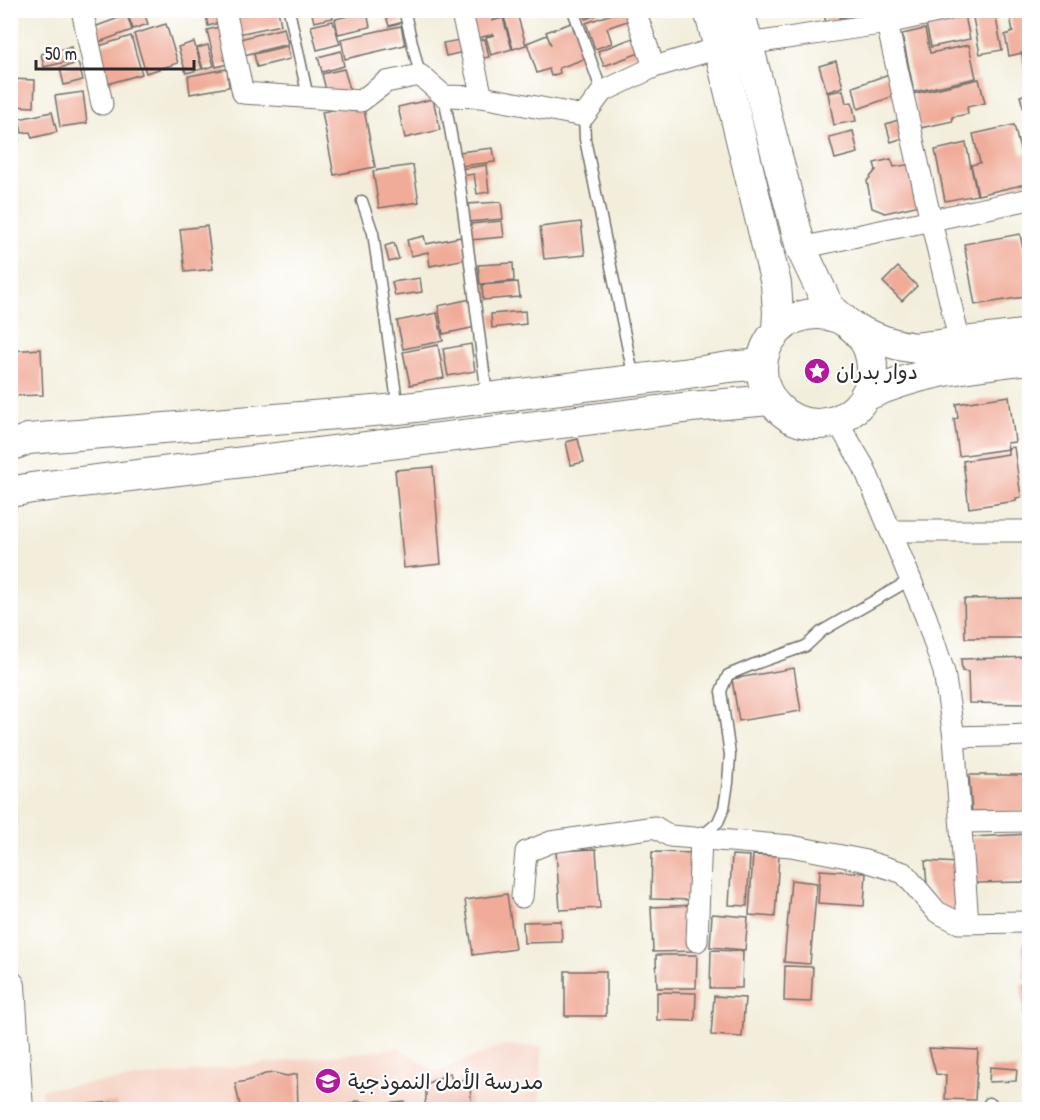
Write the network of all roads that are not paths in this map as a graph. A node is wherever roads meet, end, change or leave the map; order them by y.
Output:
1 (82, 10) edge
2 (225, 10) edge
3 (289, 10) edge
4 (404, 10) edge
5 (461, 10) edge
6 (573, 10) edge
7 (635, 10) edge
8 (709, 10) edge
9 (738, 10) edge
10 (947, 10) edge
11 (886, 17) edge
12 (733, 46) junction
13 (654, 67) junction
14 (420, 75) junction
15 (602, 92) junction
16 (444, 96) junction
17 (308, 97) junction
18 (482, 97) junction
19 (102, 104) dead end
20 (584, 116) junction
21 (1029, 200) edge
22 (362, 201) dead end
23 (930, 221) junction
24 (801, 248) junction
25 (849, 324) junction
26 (777, 330) junction
27 (1029, 334) edge
28 (960, 344) junction
29 (1029, 359) edge
30 (762, 364) junction
31 (634, 380) junction
32 (866, 396) junction
33 (488, 398) junction
34 (771, 400) junction
35 (398, 409) junction
36 (837, 421) junction
37 (10, 446) edge
38 (10, 492) edge
39 (891, 531) junction
40 (1029, 531) edge
41 (910, 580) junction
42 (1029, 735) edge
43 (954, 737) junction
44 (1029, 821) edge
45 (961, 822) junction
46 (701, 837) junction
47 (522, 897) dead end
48 (968, 922) junction
49 (1029, 922) edge
50 (698, 941) dead end
51 (10, 986) edge
52 (989, 1103) dead end
53 (18, 1110) edge
54 (1002, 1110) edge

1 - 19 street
2 - 17 street
3 - 17 lane
4 - 14 lane
5 - 18 street
6 - 15 lane
7 - 13 street
8 - 12 main road
9 - 12 main road
10 - 11 street
11 - 12 street
11 - 23 street
12 - 13 street
12 - 24 main road
12 - 26 main road
13 - 15 street
14 - 16 street
14 - 17 street
15 - 20 street
16 - 18 street
16 - 33 lane
18 - 20 street
20 - 31 lane
21 - 23 street
22 - 35 lane
23 - 24 street
23 - 28 street
24 - 25 main road
25 - 26 main road
25 - 28 main road
25 - 32 main road
26 - 30 main road
27 - 28 main road
29 - 32 main road
30 - 31 main road
30 - 34 main road
31 - 33 main road
32 - 36 main road
33 - 35 main road
34 - 36 main road
34 - 38 main road
35 - 37 main road
36 - 39 street
39 - 40 street
39 - 41 street
41 - 43 street
41 - 46 lane
42 - 43 street
43 - 45 street
44 - 45 street
45 - 48 street
46 - 47 street
46 - 48 street
46 - 50 street
48 - 49 street
51 - 53 main road
52 - 54 lane

